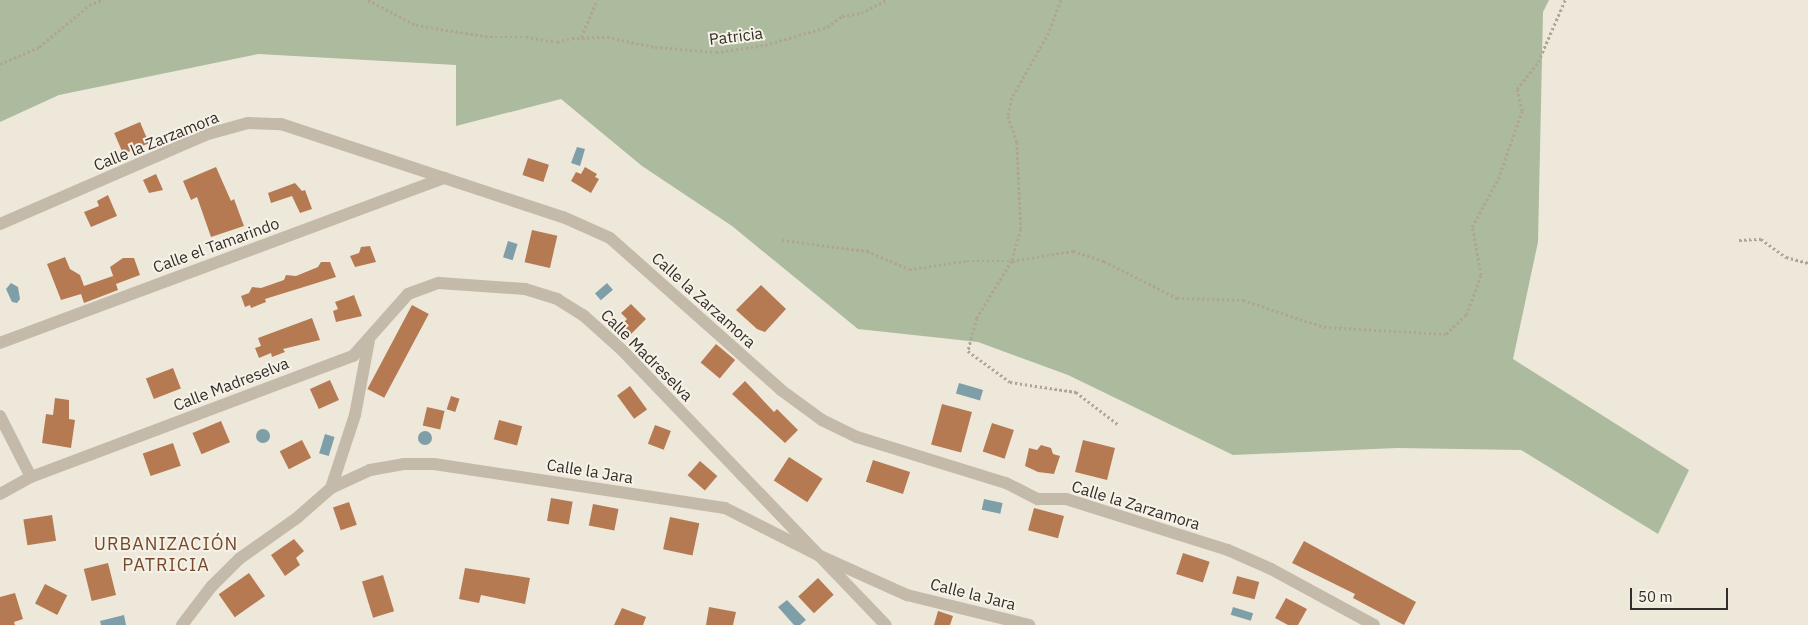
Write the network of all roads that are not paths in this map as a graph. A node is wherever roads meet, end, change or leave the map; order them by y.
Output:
1 (444, 178) junction
2 (0, 224) edge
3 (369, 340) junction
4 (0, 343) edge
5 (0, 416) edge
6 (31, 477) junction
7 (331, 488) junction
8 (0, 494) edge
9 (818, 555) junction
10 (182, 625) edge
11 (886, 625) edge
12 (1028, 625) edge
13 (1374, 625) edge

1 - 2 street, Calle la Zarzamora
1 - 4 street, Calle el Tamarindo
1 - 13 street, Calle la Zarzamora
3 - 6 street, Calle Madreselva
3 - 7 street
3 - 9 street, Calle Madreselva
5 - 6 street
6 - 8 street, Calle Madreselva
7 - 9 street, Calle la Jara
7 - 10 street, Calle la Jara
9 - 11 street, Calle Madreselva
9 - 12 street, Calle la Jara

